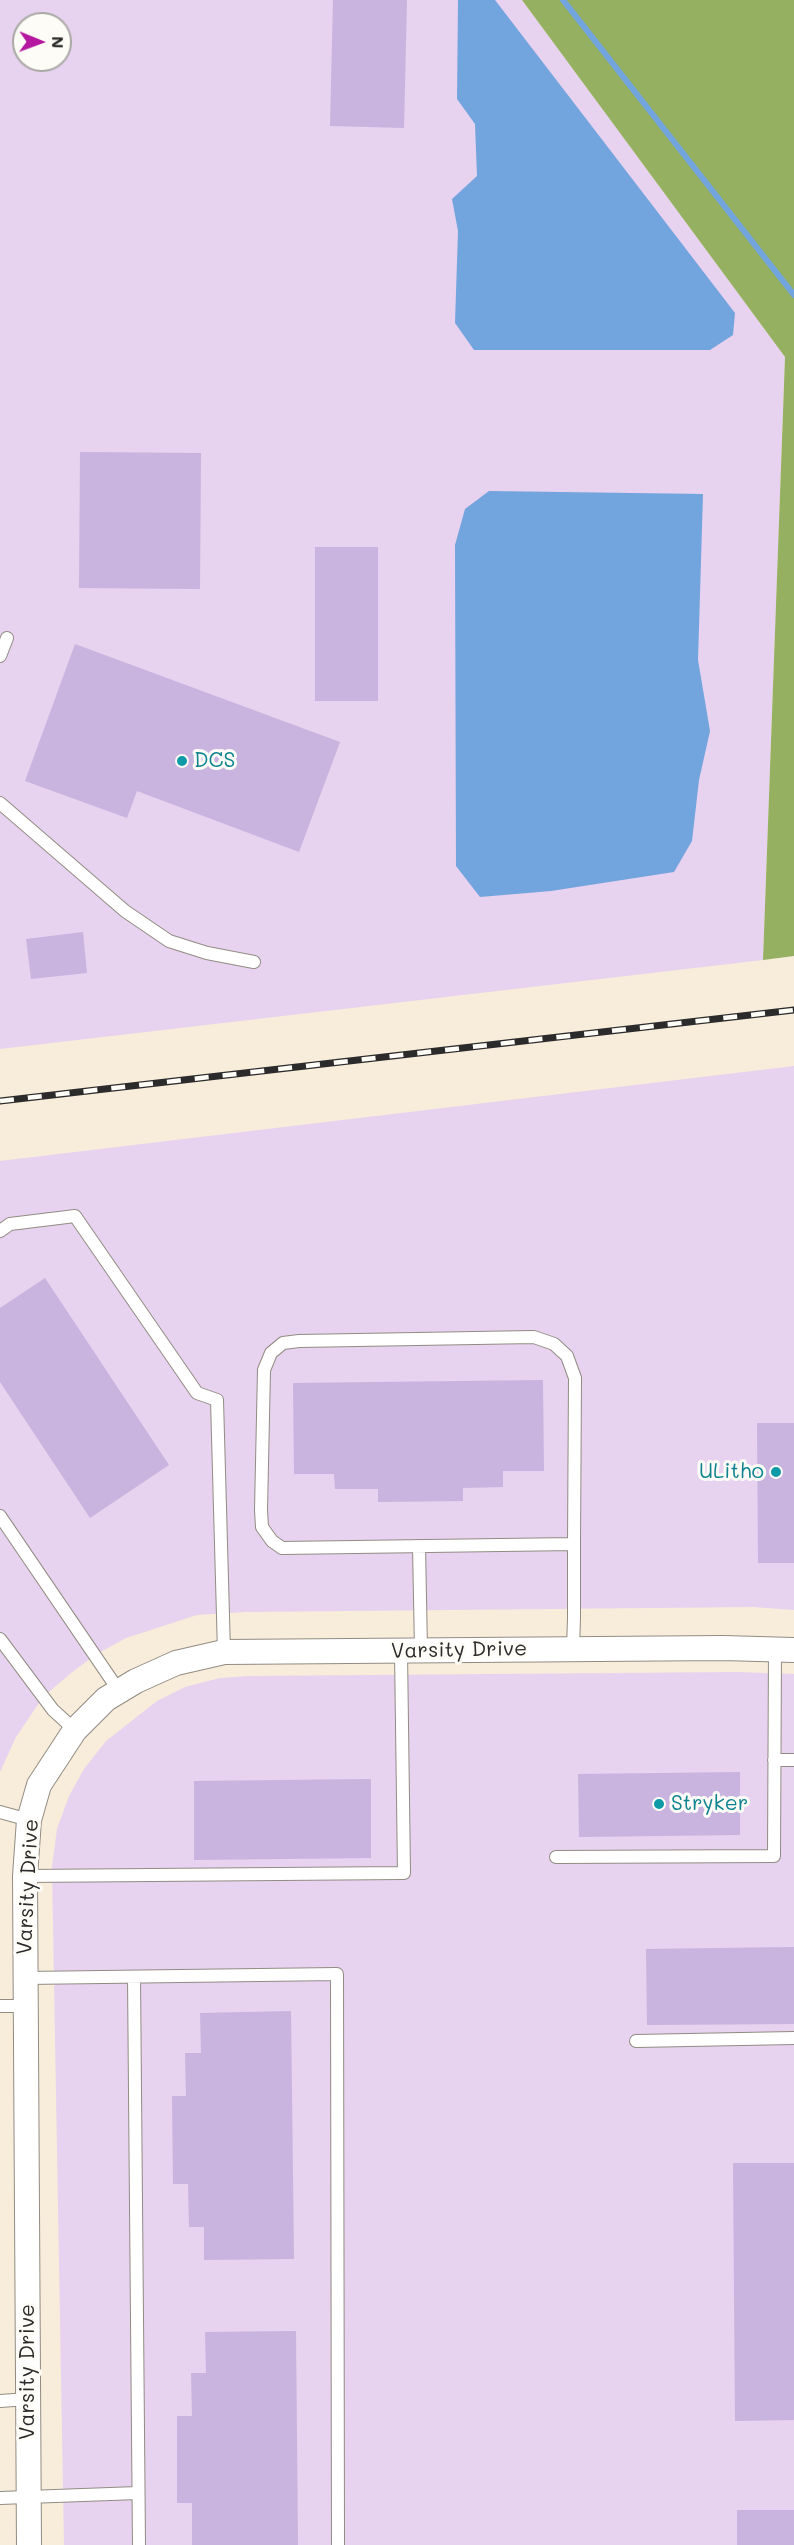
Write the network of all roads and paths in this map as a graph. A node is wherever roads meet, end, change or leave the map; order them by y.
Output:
1 (7, 638) dead end
2 (0, 656) edge
3 (0, 804) edge
4 (254, 962) dead end
5 (0, 1231) edge
6 (0, 1516) edge
7 (574, 1544) junction
8 (419, 1546) junction
9 (0, 1639) edge
10 (573, 1649) junction
11 (784, 1650) edge
12 (411, 1651) junction
13 (224, 1652) junction
14 (119, 1691) junction
15 (75, 1730) junction
16 (774, 1760) junction
17 (794, 1760) edge
18 (0, 1812) edge
19 (29, 1820) junction
20 (556, 1857) dead end
21 (25, 1875) junction
22 (134, 1977) junction
23 (25, 1978) junction
24 (0, 2006) edge
25 (25, 2006) junction
26 (794, 2038) edge
27 (636, 2041) dead end
28 (28, 2399) junction
29 (0, 2401) edge
30 (138, 2493) junction
31 (0, 2498) edge
32 (29, 2498) junction
33 (29, 2545) edge
34 (139, 2545) edge
35 (338, 2545) edge

1 - 2 lane
3 - 4 lane
5 - 13 lane
6 - 14 lane
7 - 8 lane
7 - 8 lane
7 - 10 lane
8 - 12 lane
9 - 15 lane
10 - 11 street, Varsity Drive
10 - 12 street, Varsity Drive
11 - 16 lane
12 - 13 street, Varsity Drive
12 - 21 lane
13 - 14 street, Varsity Drive
14 - 15 street, Varsity Drive
15 - 19 street, Varsity Drive
16 - 17 lane
16 - 20 lane
18 - 19 lane
19 - 21 street, Varsity Drive
21 - 23 street, Varsity Drive
22 - 23 lane
22 - 30 lane
22 - 35 lane
23 - 25 street, Varsity Drive
24 - 25 lane
25 - 28 street, Varsity Drive
26 - 27 lane
28 - 29 lane
28 - 32 street, Varsity Drive
30 - 32 lane
30 - 34 lane
31 - 32 lane
32 - 33 street, Varsity Drive

